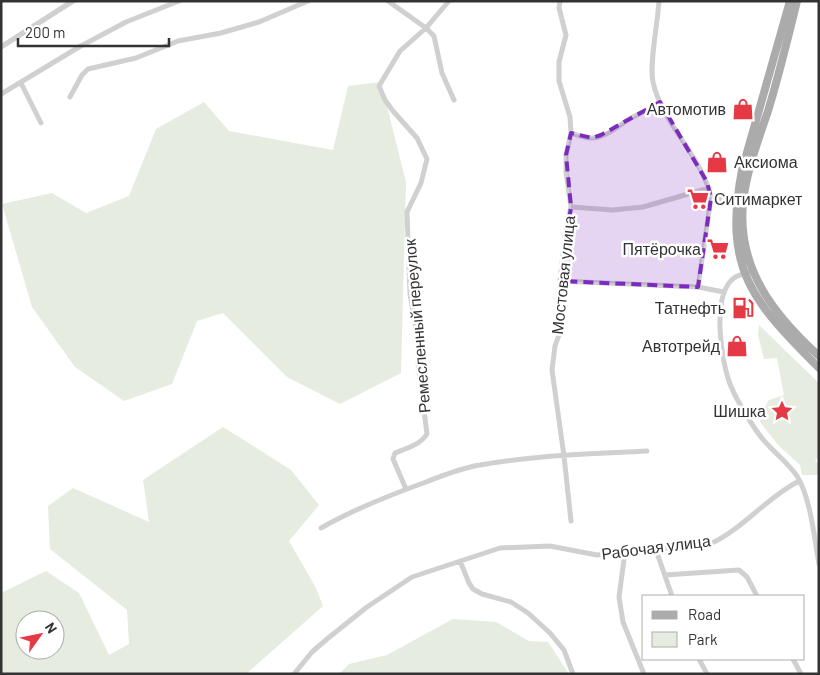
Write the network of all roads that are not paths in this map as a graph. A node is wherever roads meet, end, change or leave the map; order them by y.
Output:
1 (73, 1) edge
2 (178, 1) edge
3 (308, 1) edge
4 (388, 1) edge
5 (449, 1) edge
6 (560, 1) edge
7 (660, 1) edge
8 (790, 1) edge
9 (797, 1) edge
10 (426, 28) junction
11 (1, 47) edge
12 (21, 83) junction
13 (1, 94) edge
14 (70, 97) dead end
15 (454, 100) dead end
16 (660, 102) junction
17 (41, 124) dead end
18 (571, 133) junction
19 (709, 188) junction
20 (711, 198) junction
21 (731, 199) dead end
22 (571, 207) junction
23 (748, 273) junction
24 (560, 281) junction
25 (698, 287) junction
26 (724, 292) junction
27 (819, 356) edge
28 (819, 368) edge
29 (647, 451) dead end
30 (564, 456) junction
31 (799, 481) junction
32 (406, 489) junction
33 (571, 521) dead end
34 (321, 528) dead end
35 (656, 550) junction
36 (625, 552) junction
37 (460, 560) junction
38 (819, 564) edge
39 (665, 576) junction
40 (672, 595) edge
41 (756, 595) edge
42 (699, 660) edge
43 (794, 660) edge
44 (294, 674) edge
45 (573, 674) edge
46 (644, 674) edge
47 (706, 674) edge
48 (801, 674) edge

1 - 11 street
2 - 12 street
3 - 14 street
4 - 10 street
5 - 10 street
6 - 18 street, Мостовая улица
7 - 16 street
8 - 23 main road
9 - 23 main road
10 - 15 street
10 - 32 street, Ремесленный переулок
12 - 13 street
12 - 17 street
16 - 18 street
16 - 19 street
18 - 22 street, Мостовая улица
19 - 20 street
19 - 22 street
20 - 21 street
20 - 25 street
22 - 24 street, Мостовая улица
23 - 26 street
23 - 27 main road
23 - 28 main road
24 - 25 street
24 - 30 street, Мостовая улица
25 - 26 street
26 - 31 street
29 - 30 street
30 - 32 street
30 - 33 street, Мостовая улица
31 - 35 street, Рабочая улица
31 - 38 street
32 - 34 street
35 - 36 street, Рабочая улица
35 - 39 street
36 - 37 street, Рабочая улица
36 - 46 street
37 - 44 street, Рабочая улица
37 - 45 street
39 - 40 street
39 - 41 street
42 - 47 street
43 - 48 street

